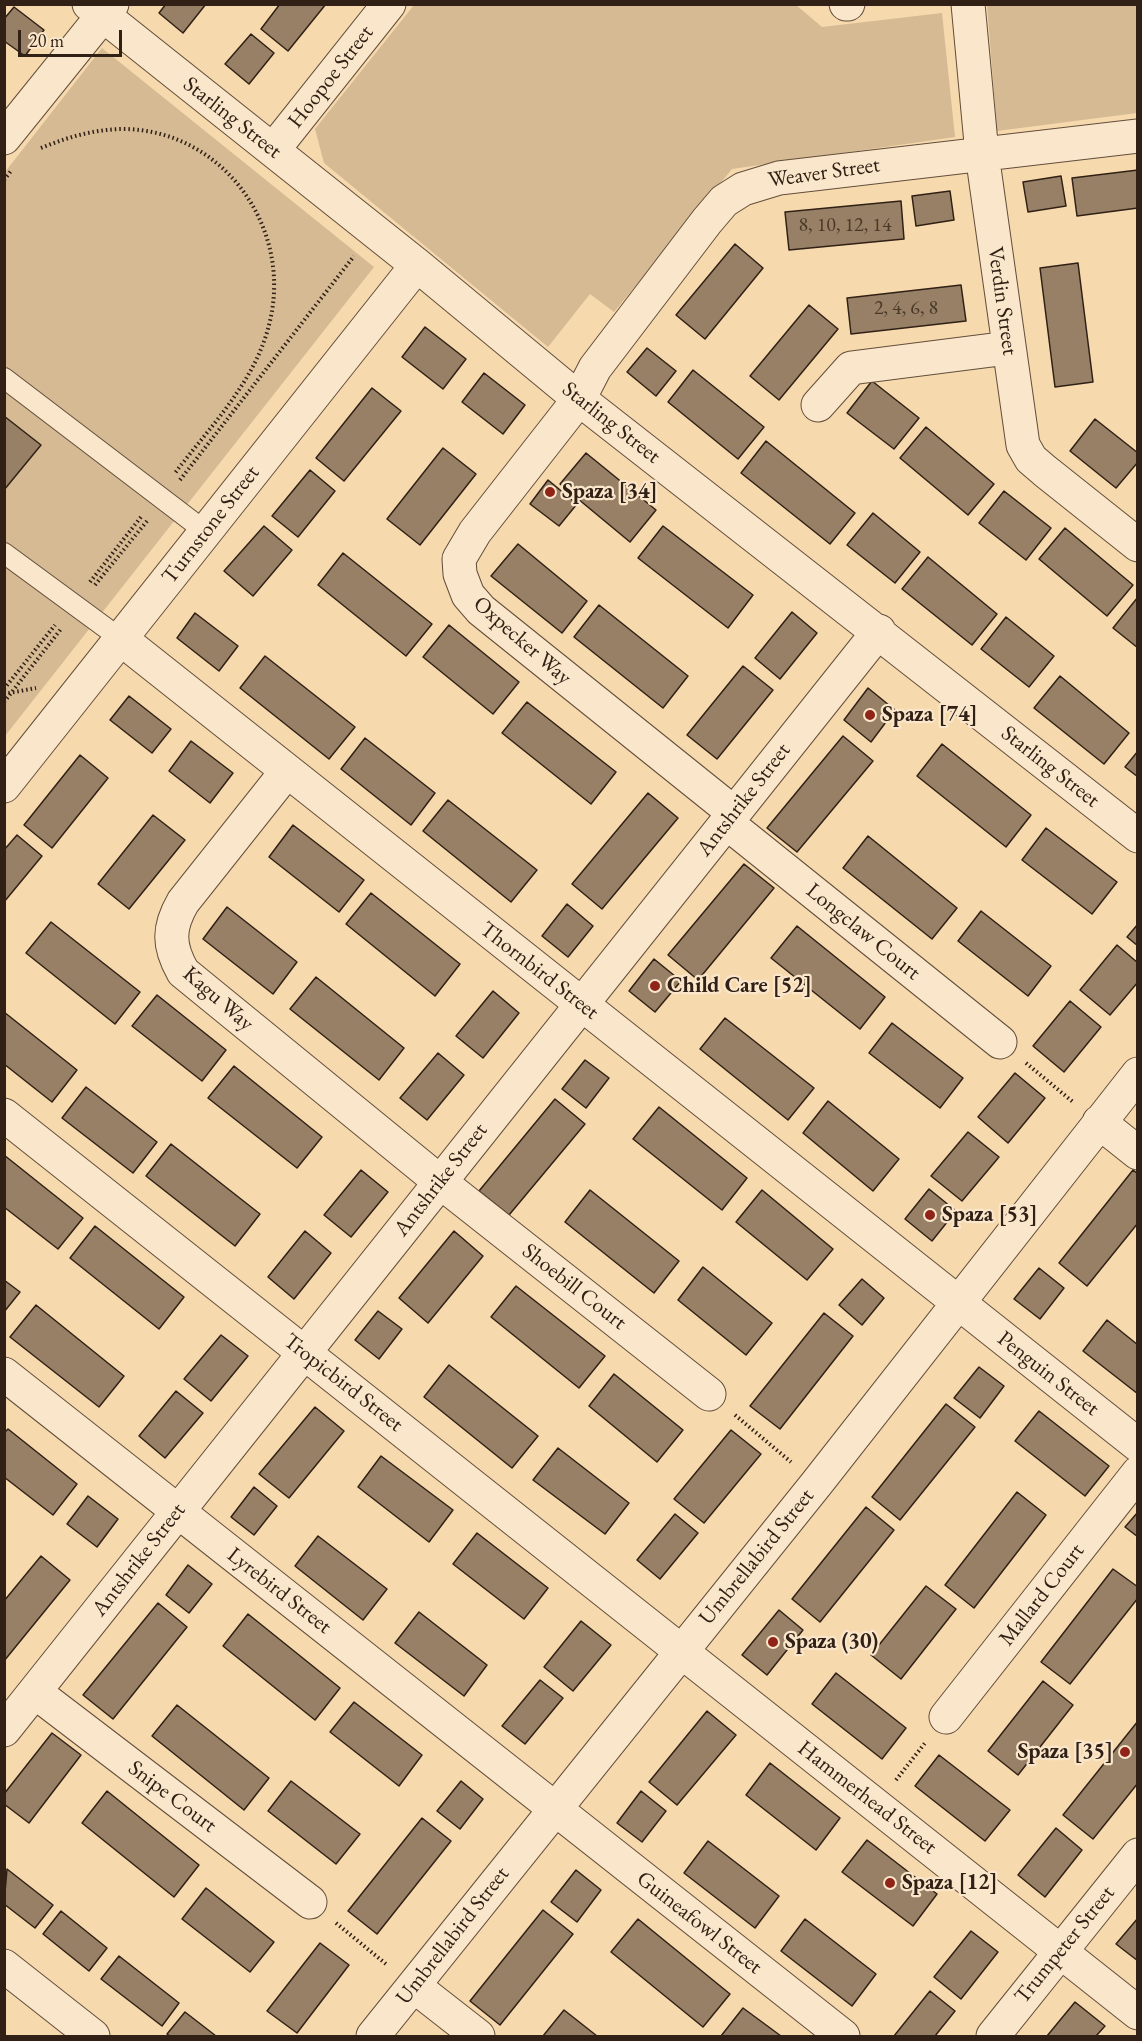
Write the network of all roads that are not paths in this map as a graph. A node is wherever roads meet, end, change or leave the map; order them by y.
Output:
1 (389, 4) edge
2 (968, 4) edge
3 (101, 8) edge
4 (1137, 136) edge
5 (273, 150) junction
6 (982, 153) junction
7 (9, 154) edge
8 (417, 265) junction
9 (1008, 348) junction
10 (4, 378) edge
11 (579, 399) junction
12 (818, 405) dead end
13 (206, 532) junction
14 (1137, 545) edge
15 (4, 553) edge
16 (879, 631) junction
17 (121, 639) junction
18 (287, 771) junction
19 (4, 786) edge
20 (730, 818) junction
21 (1137, 836) edge
22 (582, 1005) junction
23 (1000, 1042) road end
24 (1137, 1074) edge
25 (4, 1115) edge
26 (1099, 1122) junction
27 (1137, 1153) edge
28 (439, 1181) junction
29 (957, 1303) junction
30 (306, 1354) junction
31 (5, 1374) edge
32 (709, 1394) road end
33 (1137, 1445) edge
34 (1137, 1473) edge
35 (178, 1511) junction
36 (681, 1651) junction
37 (35, 1692) junction
38 (945, 1716) road end
39 (4, 1730) edge
40 (554, 1809) junction
41 (1137, 1855) edge
42 (310, 1902) road end
43 (1059, 1951) junction
44 (4, 1966) edge
45 (414, 1986) junction
46 (1137, 2013) edge
47 (93, 2037) edge
48 (373, 2037) edge
49 (478, 2037) edge
50 (843, 2037) edge
51 (993, 2037) edge

1 - 5 street, Hoopoe Street
2 - 6 street, Verdin Street
3 - 5 street, Starling Street
3 - 7 street
4 - 6 street, Weaver Street
5 - 8 street, Starling Street
6 - 9 street, Verdin Street
6 - 11 street, Weaver Street
8 - 11 street, Starling Street
8 - 13 street, Turnstone Street
9 - 12 street
9 - 14 street, Verdin Street
10 - 13 lane
11 - 16 street, Starling Street
11 - 20 street, Oxpecker Way
13 - 17 street, Turnstone Street
15 - 17 lane
16 - 20 street, Antshrike Street
16 - 21 street, Starling Street
17 - 18 street, Thornbird Street
17 - 19 street, Turnstone Street
18 - 22 street, Thornbird Street
18 - 28 street, Kagu Way
20 - 22 street, Antshrike Street
20 - 23 street, Longclaw Court
22 - 28 street, Antshrike Street
22 - 29 street, Thornbird Street
24 - 26 street, Umbrellabird Street
25 - 30 street, Tropicbird Street
26 - 27 street
26 - 29 street, Umbrellabird Street
28 - 30 street, Antshrike Street
28 - 32 street, Shoebill Court
29 - 33 street, Penguin Street
29 - 36 street, Umbrellabird Street
30 - 35 street, Antshrike Street
30 - 36 street, Tropicbird Street
31 - 35 street, Lyrebird Street
34 - 38 street, Mallard Court
35 - 37 street, Antshrike Street
35 - 40 street, Lyrebird Street
36 - 40 street, Umbrellabird Street
36 - 43 street, Hammerhead Street
37 - 39 street, Antshrike Street
37 - 42 street, Snipe Court
40 - 45 street, Umbrellabird Street
40 - 50 street, Guineafowl Street
41 - 43 street, Trumpeter Street
43 - 46 street, Hammerhead Street
43 - 51 street, Trumpeter Street
44 - 47 street
45 - 48 street, Umbrellabird Street
45 - 49 street

